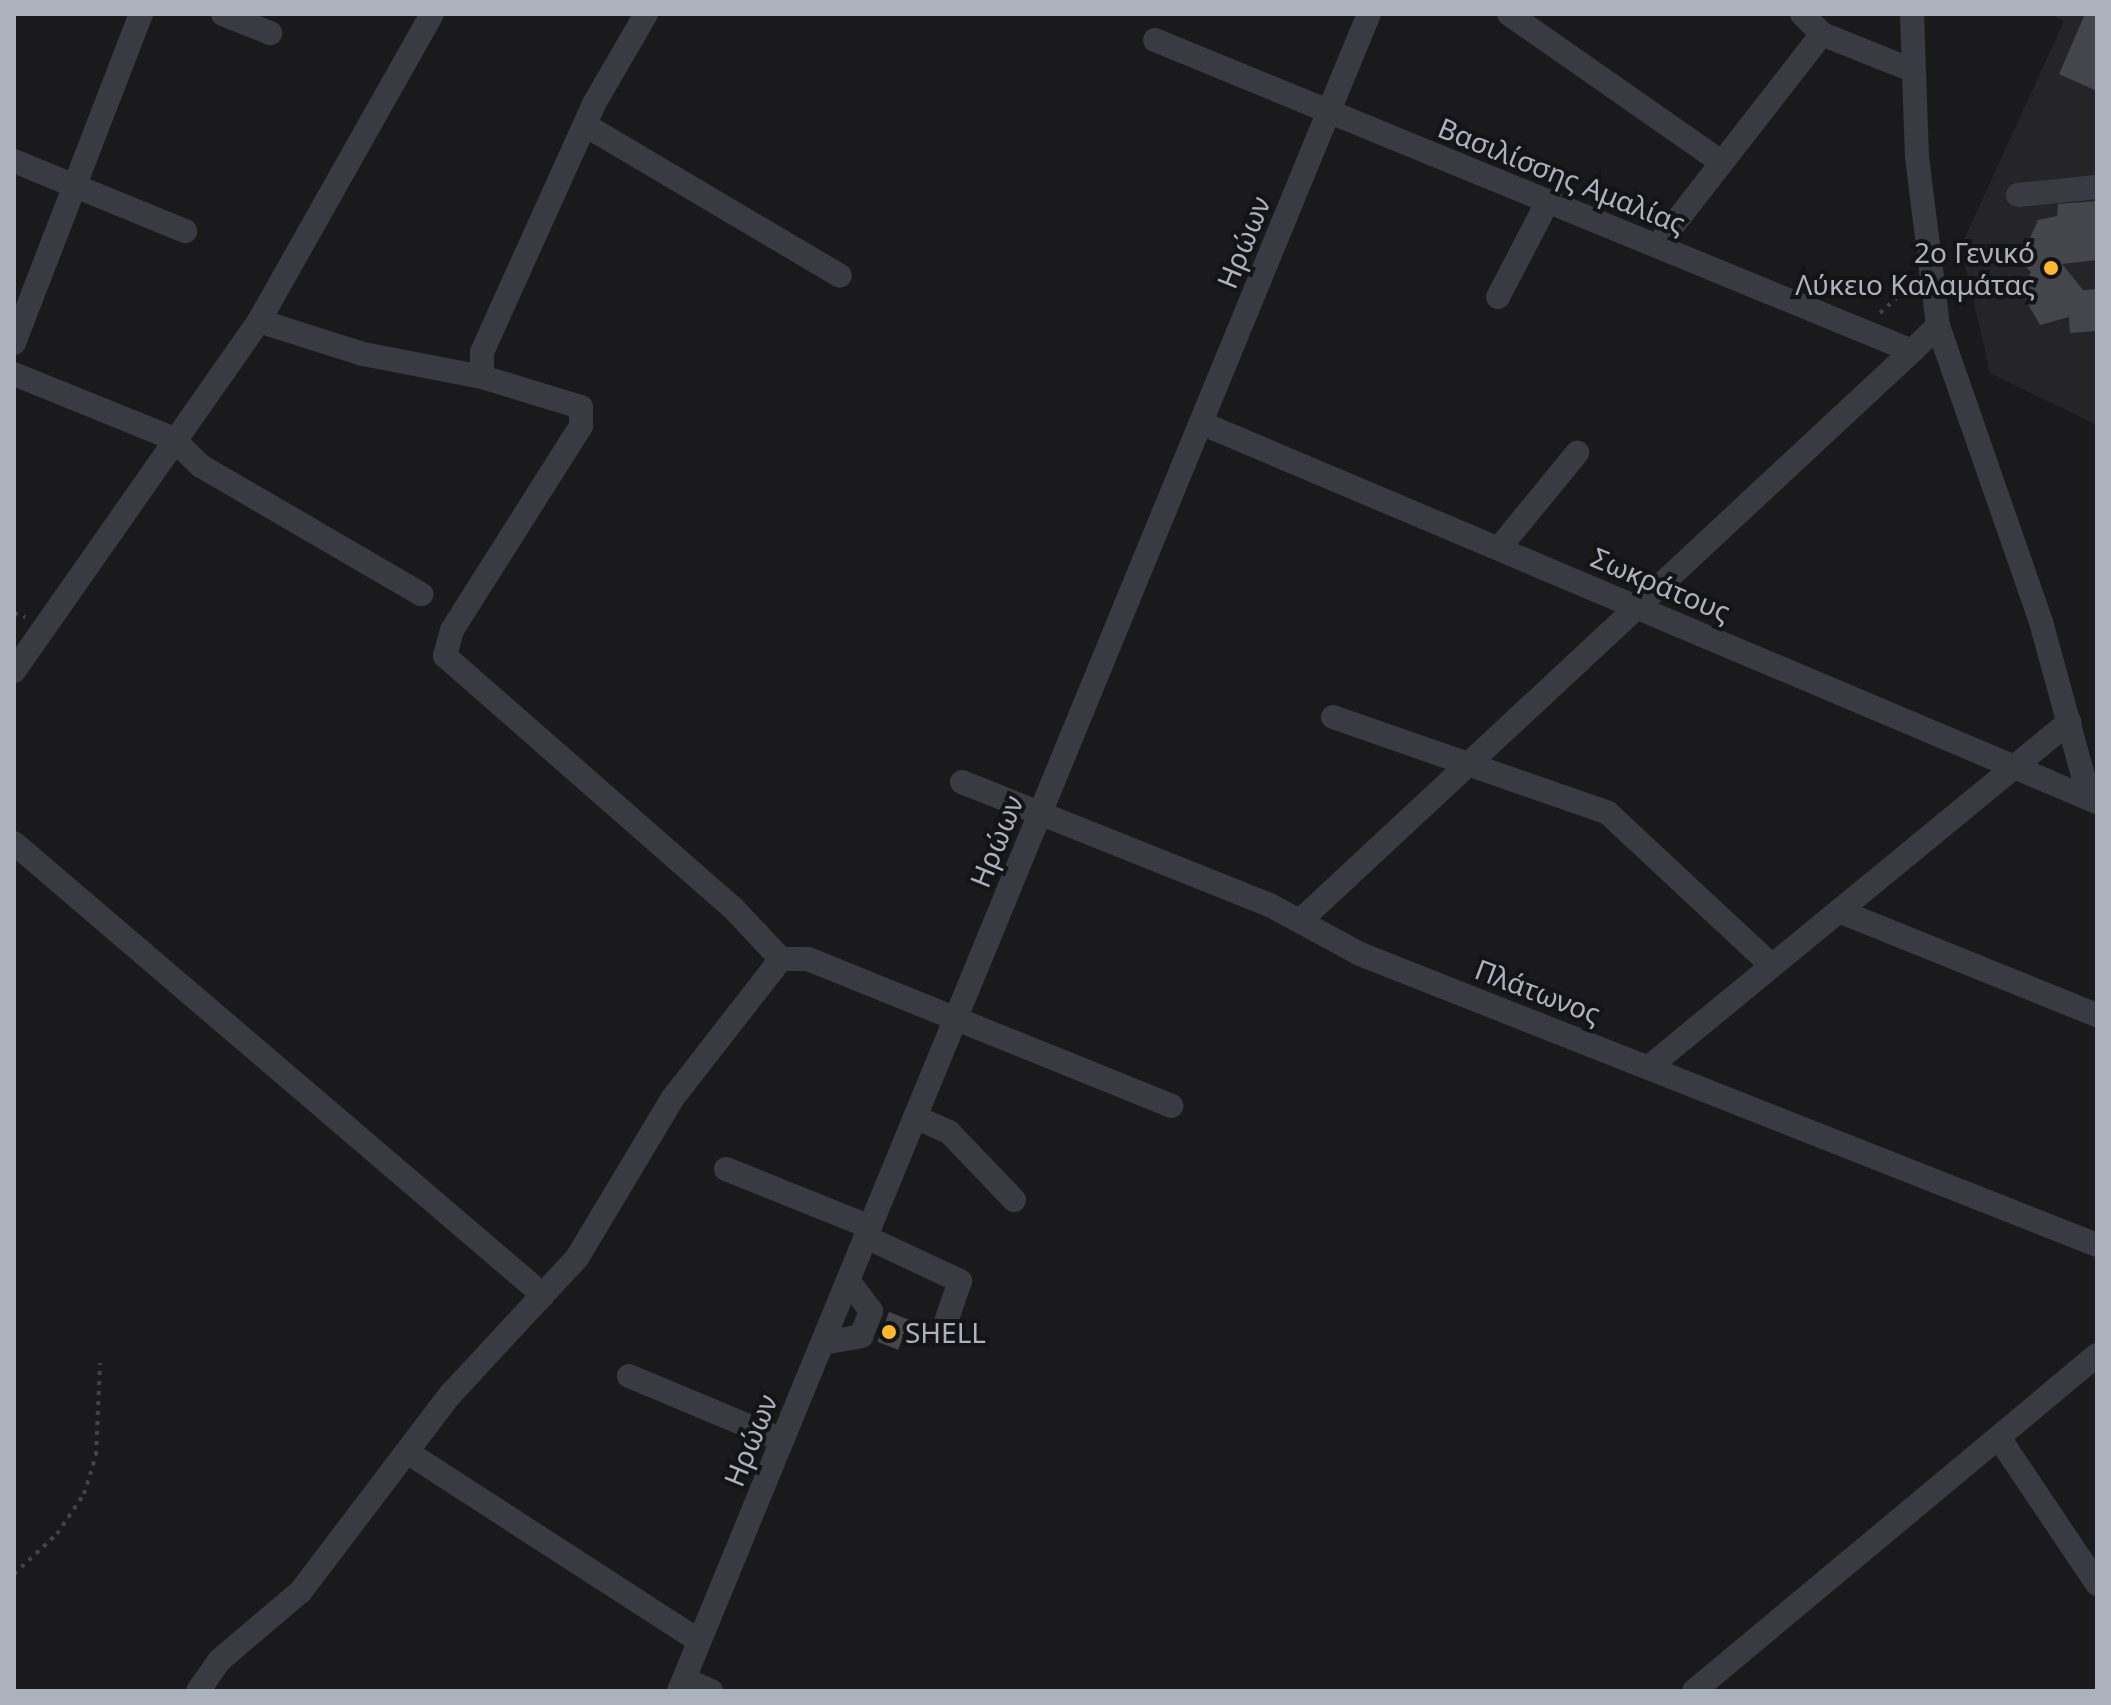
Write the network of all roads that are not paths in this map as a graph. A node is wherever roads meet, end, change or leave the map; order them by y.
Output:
1 (141, 14) edge
2 (223, 14) edge
3 (432, 14) edge
4 (646, 14) edge
5 (1369, 14) edge
6 (1509, 14) edge
7 (1802, 14) edge
8 (1912, 14) edge
9 (270, 33) dead end
10 (1822, 34) junction
11 (1155, 40) dead end
12 (1912, 70) junction
13 (1328, 112) junction
14 (585, 125) junction
15 (14, 161) edge
16 (1720, 161) junction
17 (75, 185) junction
18 (2097, 187) edge
19 (2018, 195) dead end
20 (1548, 201) junction
21 (185, 231) dead end
22 (1657, 246) junction
23 (840, 276) dead end
24 (1498, 297) dead end
25 (259, 321) junction
26 (1938, 326) junction
27 (14, 343) edge
28 (1912, 351) junction
29 (14, 374) edge
30 (482, 377) junction
31 (1201, 423) junction
32 (172, 438) junction
33 (1577, 453) dead end
34 (1500, 547) junction
35 (421, 594) dead end
36 (1637, 606) junction
37 (25, 632) edge
38 (14, 671) edge
39 (1333, 717) dead end
40 (2069, 722) junction
41 (1472, 762) junction
42 (2014, 768) junction
43 (962, 782) dead end
44 (2093, 800) edge
45 (1041, 813) junction
46 (14, 843) edge
47 (1839, 911) junction
48 (1301, 920) junction
49 (781, 959) junction
50 (1772, 966) junction
51 (2097, 1015) edge
52 (956, 1017) junction
53 (1649, 1067) junction
54 (1171, 1106) dead end
55 (915, 1117) junction
56 (726, 1169) dead end
57 (1014, 1200) dead end
58 (868, 1232) junction
59 (2097, 1245) edge
60 (543, 1295) junction
61 (946, 1322) dead end
62 (2097, 1355) edge
63 (629, 1376) dead end
64 (1999, 1438) junction
65 (782, 1440) junction
66 (407, 1452) junction
67 (2097, 1584) edge
68 (699, 1641) junction
69 (682, 1685) edge
70 (198, 1691) edge
71 (711, 1691) edge
72 (1694, 1691) edge

1 - 17 street
2 - 9 street
3 - 25 street
4 - 14 street
5 - 13 street, Ηρώων
6 - 16 street
7 - 10 street
8 - 12 street
10 - 12 street
10 - 16 street
11 - 13 street, Βασιλίσσης Αμαλίας
12 - 26 street
13 - 20 street, Βασιλίσσης Αμαλίας
13 - 31 street, Ηρώων
14 - 23 street
14 - 30 street
15 - 17 street
16 - 22 street
17 - 21 street
17 - 27 street
18 - 19 street
20 - 22 street, Βασιλίσσης Αμαλίας
20 - 24 street
22 - 28 street, Βασιλίσσης Αμαλίας
25 - 30 street
25 - 32 street
26 - 28 street
26 - 40 street
28 - 36 street
29 - 32 street
30 - 49 street
31 - 34 street, Σωκράτους
31 - 45 street, Ηρώων
32 - 35 street
32 - 37 street
33 - 34 street
34 - 36 street, Σωκράτους
36 - 41 street
36 - 42 street, Σωκράτους
37 - 38 street
39 - 41 street
40 - 42 street
40 - 44 street
41 - 48 street
41 - 50 street
42 - 44 street, Σωκράτους
42 - 47 street
43 - 45 street, Πλάτωνος
45 - 48 street, Πλάτωνος
45 - 52 street, Ηρώων
46 - 60 street
47 - 50 street
47 - 51 street
48 - 53 street, Πλάτωνος
49 - 52 street
49 - 60 street
50 - 53 street
52 - 54 street
52 - 55 street, Ηρώων
53 - 59 street, Πλάτωνος
55 - 57 street
55 - 58 street, Ηρώων
56 - 58 street
58 - 61 street
58 - 65 street, Ηρώων
60 - 66 street
62 - 64 street
63 - 65 street
64 - 67 street
64 - 72 street
65 - 68 street, Ηρώων
66 - 68 street
66 - 70 street
68 - 69 street, Ηρώων
69 - 71 street

